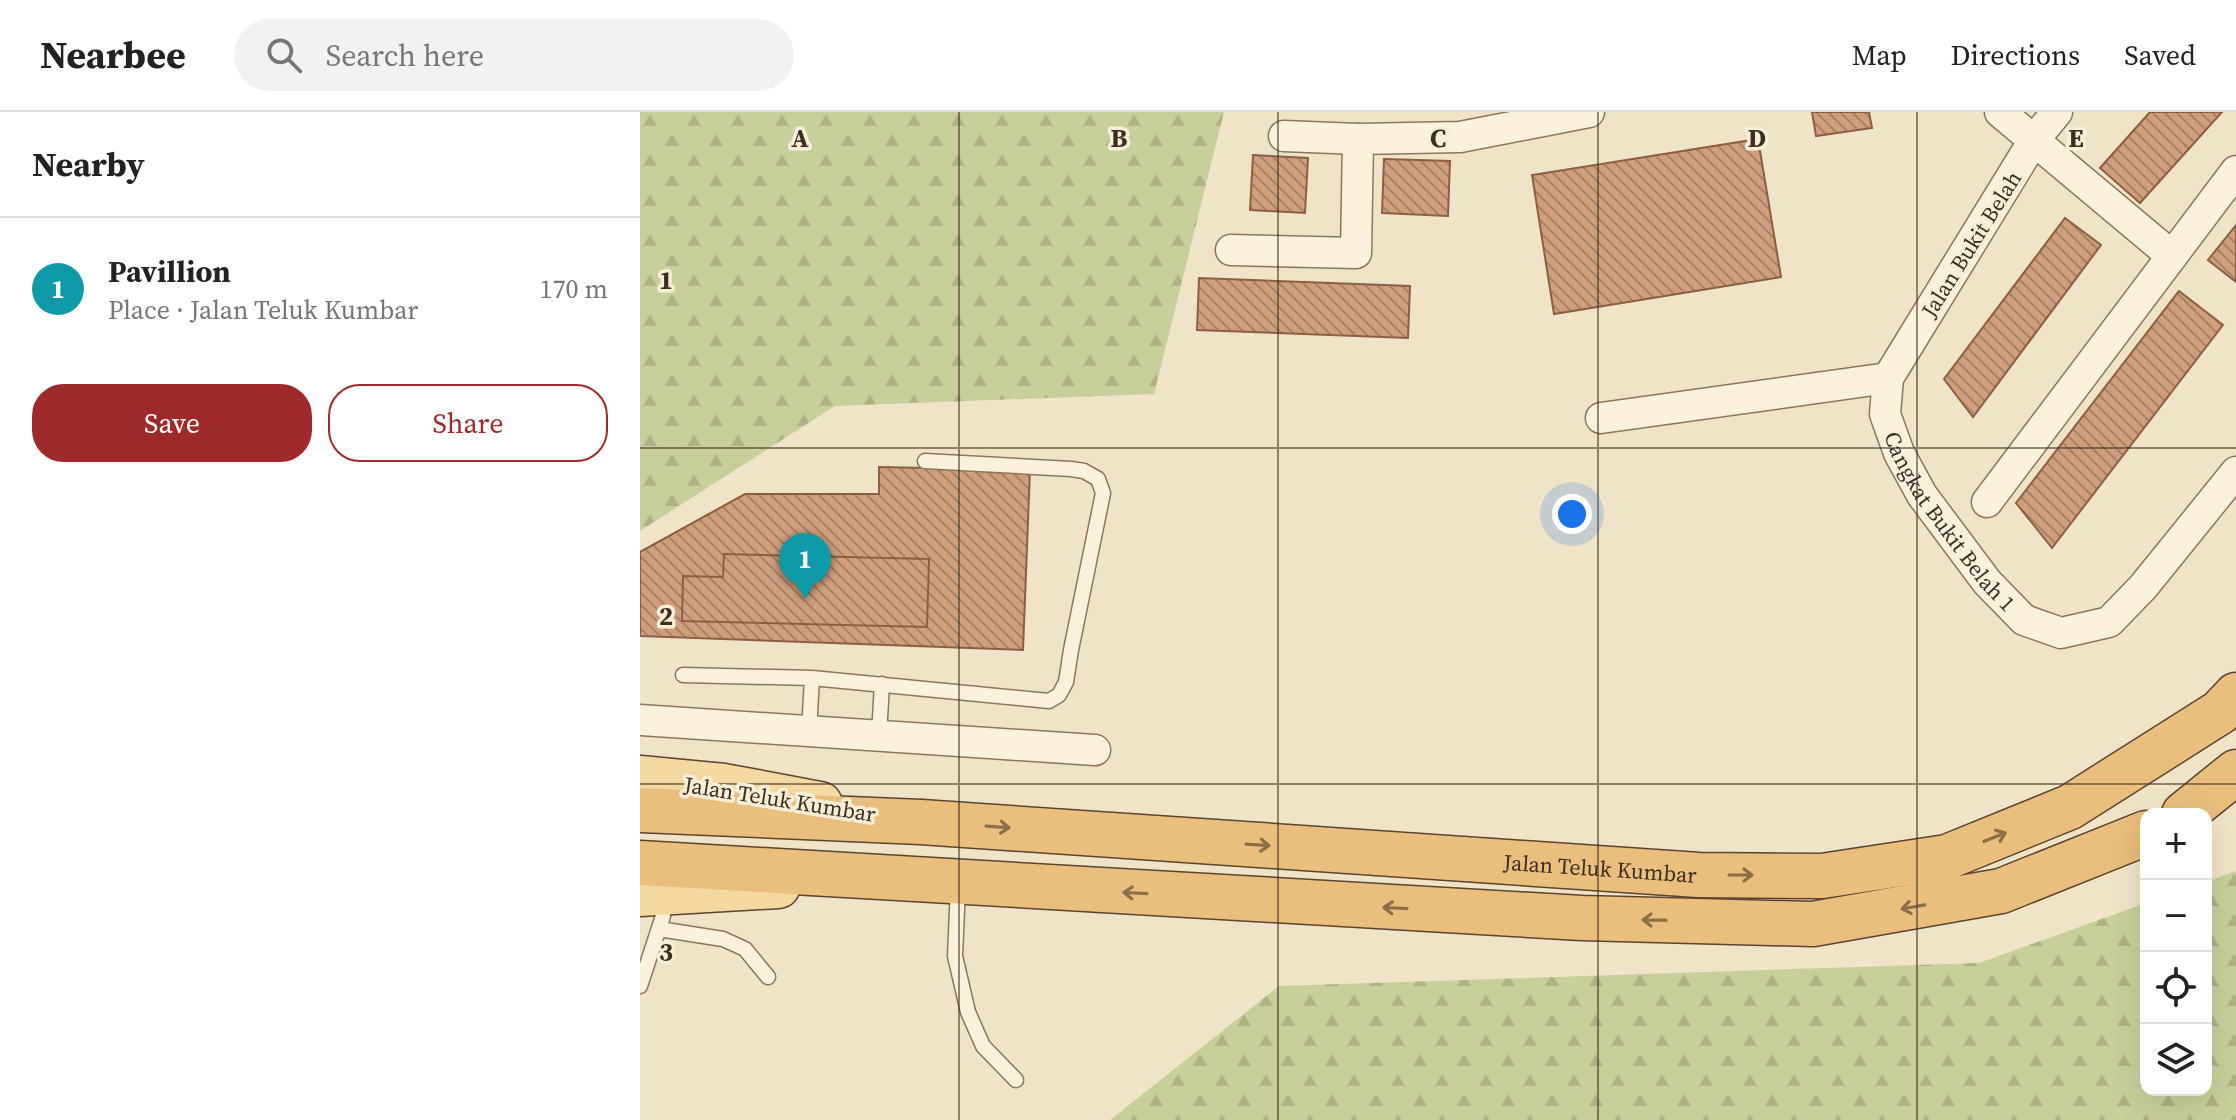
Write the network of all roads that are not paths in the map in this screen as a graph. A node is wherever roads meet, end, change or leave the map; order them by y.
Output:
1 (1589, 112) edge
2 (2000, 112) edge
3 (2057, 112) edge
4 (1284, 136) dead end
5 (1358, 139) junction
6 (2034, 140) junction
7 (2236, 171) edge
8 (1231, 250) dead end
9 (2172, 256) junction
10 (1888, 378) junction
11 (1601, 418) dead end
12 (925, 461) dead end
13 (2236, 472) edge
14 (1987, 502) dead end
15 (683, 675) dead end
16 (812, 678) junction
17 (882, 684) junction
18 (2236, 695) edge
19 (640, 720) edge
20 (809, 731) junction
21 (879, 735) junction
22 (1095, 750) dead end
23 (2236, 772) edge
24 (640, 778) edge
25 (2191, 808) edge
26 (640, 810) edge
27 (921, 822) junction
28 (2140, 835) edge
29 (958, 882) junction
30 (650, 895) edge
31 (768, 977) dead end
32 (640, 986) edge
33 (1016, 1080) dead end

1 - 5 street
2 - 6 street
3 - 6 street, Jalan Bukit Belah
4 - 5 street
5 - 8 street
6 - 9 street
6 - 10 street, Jalan Bukit Belah
7 - 9 street
9 - 14 street
10 - 11 street
10 - 13 street, Cangkat Bukit Belah 1
12 - 17 lane
15 - 16 lane
16 - 17 lane
16 - 20 lane
17 - 21 lane
27 -> 18 highway, Jalan Teluk Kumbar
19 - 20 street
20 - 21 street
21 - 22 street
23 - 25 highway
24 - 27 main road, Jalan Teluk Kumbar
26 - 27 highway, Jalan Teluk Kumbar
28 -> 29 highway
29 - 30 highway
29 - 33 lane
30 - 31 lane
30 - 32 lane

